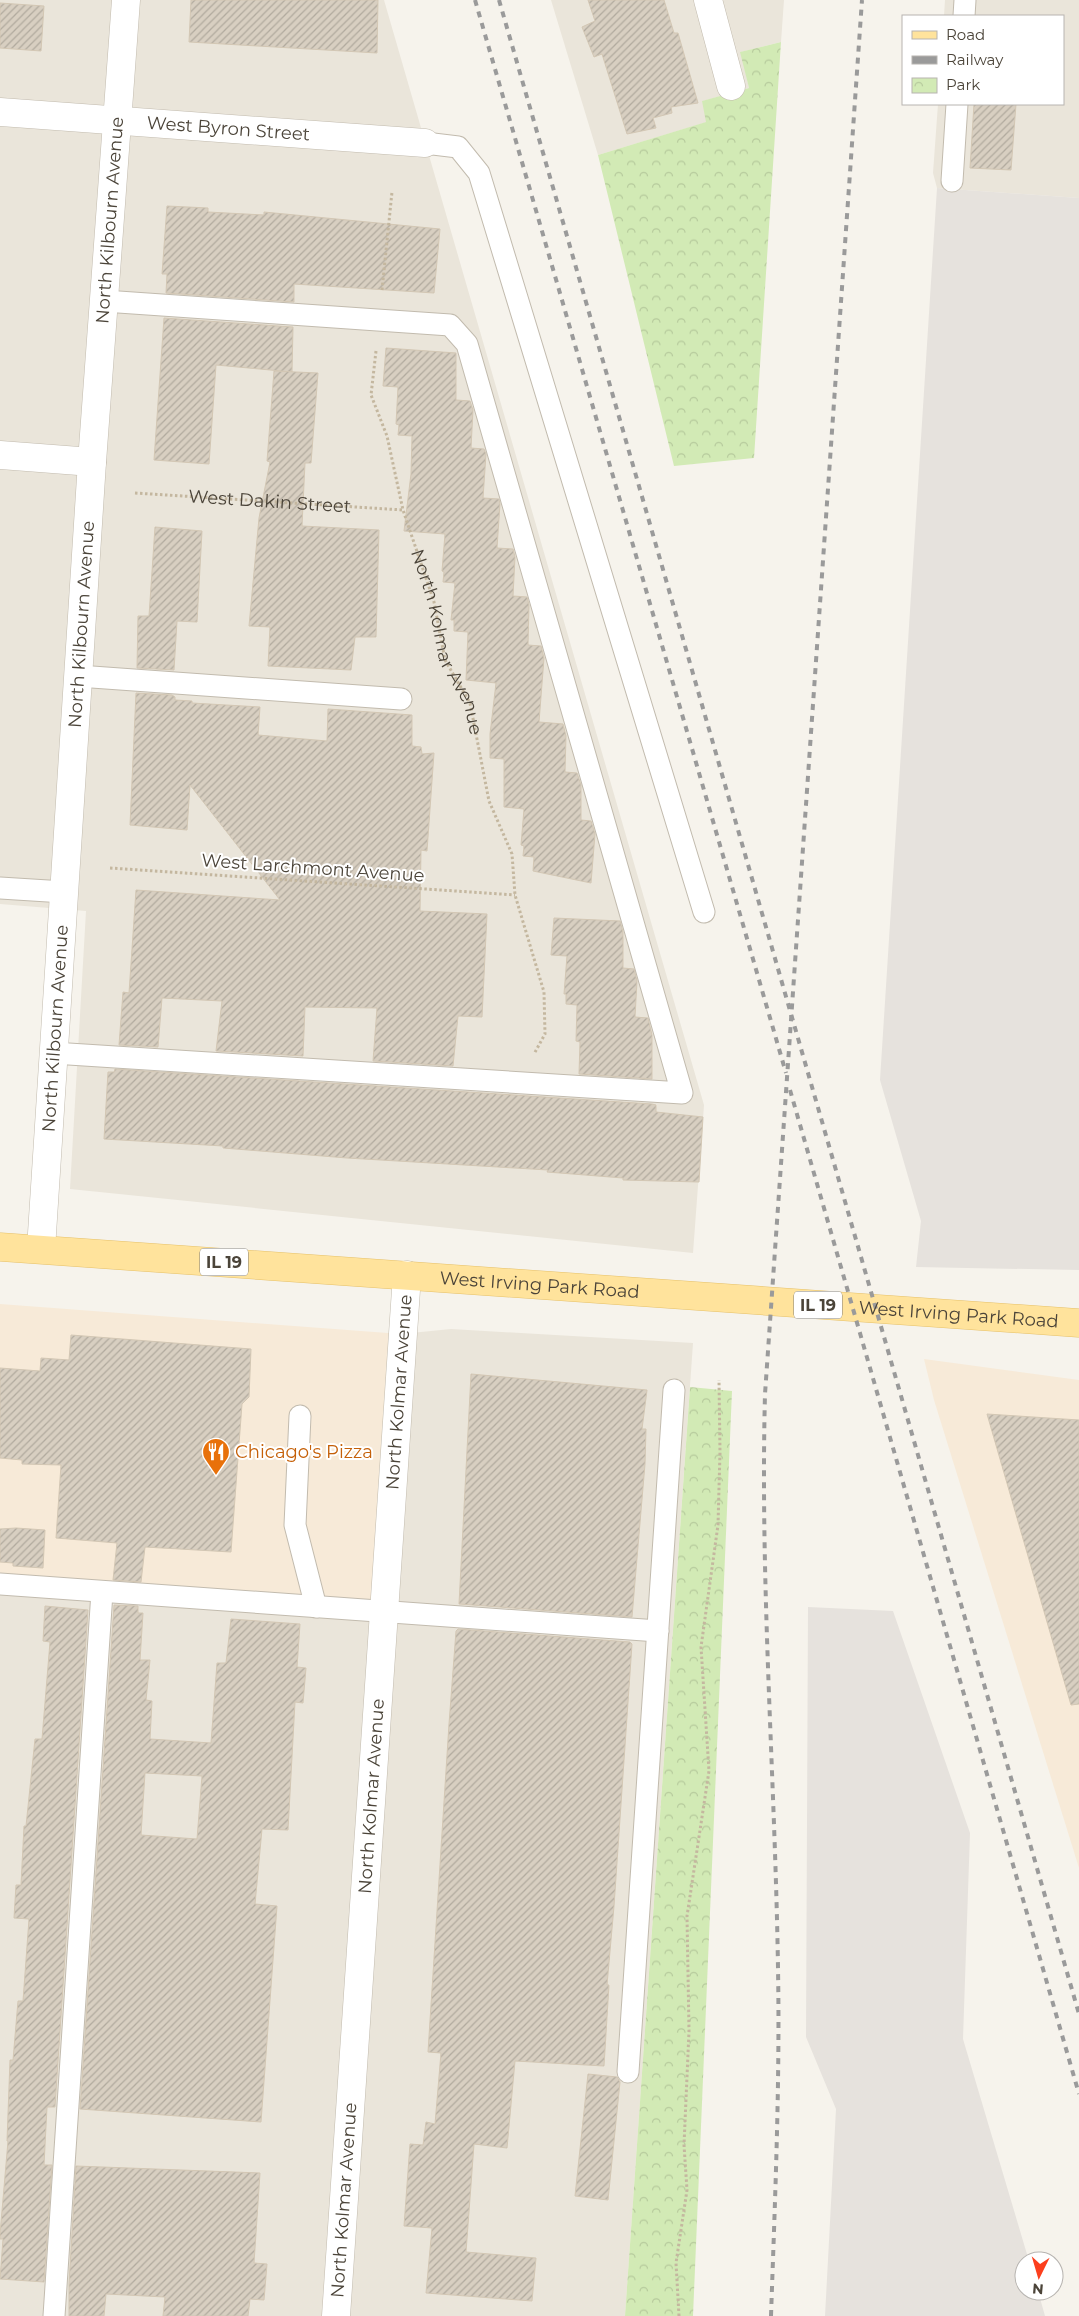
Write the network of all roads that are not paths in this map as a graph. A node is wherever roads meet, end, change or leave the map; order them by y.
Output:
1 (126, 0) edge
2 (708, 0) edge
3 (965, 0) edge
4 (964, 15) edge
5 (731, 86) dead end
6 (957, 105) edge
7 (0, 112) edge
8 (117, 121) junction
9 (425, 143) joint
10 (952, 181) dead end
11 (104, 301) junction
12 (0, 455) edge
13 (92, 462) junction
14 (78, 676) junction
15 (401, 699) dead end
16 (0, 888) edge
17 (64, 892) junction
18 (704, 912) dead end
19 (53, 1053) junction
20 (0, 1247) edge
21 (40, 1249) junction
22 (407, 1275) junction
23 (1079, 1323) edge
24 (674, 1390) dead end
25 (300, 1416) dead end
26 (0, 1584) edge
27 (102, 1592) junction
28 (316, 1607) junction
29 (384, 1611) junction
30 (658, 1631) junction
31 (628, 2072) dead end
32 (54, 2316) edge
33 (336, 2316) edge

1 - 8 street, North Kilbourn Avenue
2 - 5 street
3 - 4 lane
6 - 10 lane
7 - 8 street, West Byron Street
8 - 9 street, West Byron Street
8 - 11 street, North Kilbourn Avenue
9 - 18 lane
11 - 13 street, North Kilbourn Avenue
11 - 19 lane
12 - 13 street
13 - 14 street, North Kilbourn Avenue
14 - 15 lane
14 - 17 street, North Kilbourn Avenue
16 - 17 lane
17 - 19 street, North Kilbourn Avenue
19 - 21 street, North Kilbourn Avenue
20 - 21 main road, West Irving Park Road / IL 19
21 - 22 main road, West Irving Park Road / IL 19
22 - 23 main road, West Irving Park Road / IL 19
22 - 29 street, North Kolmar Avenue
24 - 30 lane
25 - 28 lane
26 - 27 lane
27 - 28 lane
27 - 32 lane
28 - 29 lane
29 - 30 lane
29 - 33 street, North Kolmar Avenue
30 - 31 lane

